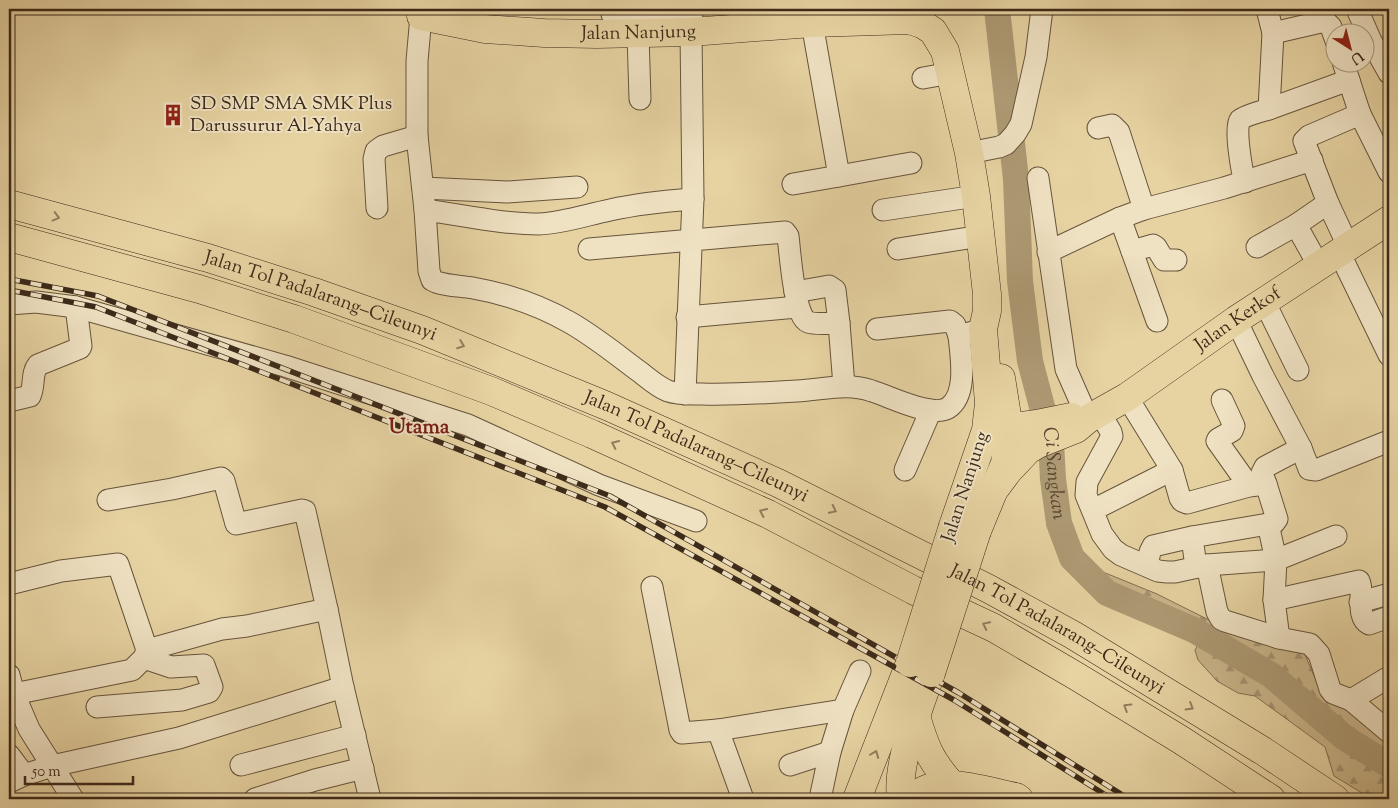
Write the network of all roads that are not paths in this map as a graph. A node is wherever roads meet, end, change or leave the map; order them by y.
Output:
1 (1042, 9) edge
2 (1267, 9) edge
3 (1357, 9) edge
4 (422, 12) edge
5 (612, 14) dead end
6 (859, 15) edge
7 (922, 16) edge
8 (691, 18) edge
9 (1326, 22) edge
10 (812, 23) junction
11 (1273, 33) junction
12 (638, 34) junction
13 (1344, 72) edge
14 (1346, 72) edge
15 (951, 73) junction
16 (1389, 73) edge
17 (923, 78) dead end
18 (640, 99) dead end
19 (1269, 109) junction
20 (1360, 114) junction
21 (1098, 128) dead end
22 (417, 136) junction
23 (969, 153) junction
24 (1312, 160) junction
25 (911, 163) dead end
26 (1389, 172) edge
27 (839, 176) junction
28 (1038, 178) dead end
29 (1244, 182) junction
30 (794, 184) dead end
31 (577, 187) dead end
32 (423, 188) junction
33 (976, 196) junction
34 (693, 199) junction
35 (1328, 203) junction
36 (9, 204) edge
37 (377, 208) dead end
38 (1144, 209) junction
39 (425, 210) junction
40 (883, 210) dead end
41 (1120, 218) junction
42 (1389, 220) edge
43 (1296, 224) junction
44 (981, 236) junction
45 (9, 237) edge
46 (691, 241) junction
47 (1257, 247) dead end
48 (898, 248) dead end
49 (589, 249) dead end
50 (1132, 250) junction
51 (1048, 252) junction
52 (1336, 254) junction
53 (1176, 260) dead end
54 (796, 299) junction
55 (1264, 301) junction
56 (9, 304) edge
57 (76, 307) junction
58 (687, 317) junction
59 (1236, 320) junction
60 (1157, 321) dead end
61 (839, 323) junction
62 (976, 325) junction
63 (877, 328) dead end
64 (1389, 355) edge
65 (1298, 370) dead end
66 (844, 386) junction
67 (685, 394) junction
68 (1126, 397) junction
69 (1222, 400) dead end
70 (9, 401) edge
71 (931, 410) junction
72 (1084, 420) junction
73 (998, 429) junction
74 (1038, 434) junction
75 (1389, 441) edge
76 (1301, 448) junction
77 (905, 470) dead end
78 (1172, 470) junction
79 (1257, 485) junction
80 (994, 490) junction
81 (108, 500) dead end
82 (1093, 510) junction
83 (696, 521) dead end
84 (1268, 524) junction
85 (965, 528) junction
86 (1336, 536) dead end
87 (1192, 537) junction
88 (1276, 560) junction
89 (1147, 565) junction
90 (1202, 566) junction
91 (9, 584) edge
92 (652, 587) dead end
93 (1389, 594) edge
94 (1274, 600) junction
95 (1360, 602) junction
96 (327, 609) junction
97 (1389, 617) edge
98 (1279, 638) junction
99 (145, 654) junction
100 (920, 668) junction
101 (860, 671) dead end
102 (1389, 677) edge
103 (11, 684) edge
104 (343, 688) junction
105 (1351, 700) junction
106 (97, 707) dead end
107 (844, 710) junction
108 (916, 716) junction
109 (718, 730) junction
110 (1389, 732) edge
111 (355, 735) junction
112 (1182, 740) junction
113 (830, 752) junction
114 (9, 755) edge
115 (240, 765) dead end
116 (790, 765) dead end
117 (52, 766) junction
118 (363, 768) junction
119 (16, 778) edge
120 (952, 785) junction
121 (1004, 798) edge
122 (73, 799) edge
123 (255, 799) edge
124 (370, 799) edge
125 (743, 799) edge
126 (820, 799) edge
127 (857, 799) edge
128 (868, 799) edge
129 (887, 799) edge
130 (901, 799) edge
131 (911, 799) edge
132 (1254, 799) edge
133 (1271, 799) edge
134 (1335, 799) edge

1 - 23 street
2 - 11 street
3 - 16 street
4 - 12 main road, Jalan Nanjung
4 - 22 street
5 - 8 street
6 - 7 main road, Jalan Nanjung
6 - 10 main road, Jalan Nanjung
7 - 15 main road, Jalan Nanjung
8 - 10 main road, Jalan Nanjung
8 - 12 main road, Jalan Nanjung
8 - 34 street
9 - 11 street
10 - 27 street
11 - 19 street
12 - 18 street
13 - 19 street
14 - 20 street
15 - 17 street
15 - 23 main road, Jalan Nanjung
19 - 29 street
20 - 24 street
20 - 26 street
21 - 38 street
22 - 32 street
22 - 37 street
23 - 33 main road, Jalan Nanjung
24 - 29 street
24 - 35 street
25 - 27 street
27 - 30 street
28 - 51 street
29 - 38 street
31 - 32 street
32 - 39 street
33 - 40 street
33 - 44 main road, Jalan Nanjung
34 - 39 street
34 - 46 street
35 - 43 street
35 - 52 street
36 -> 134 main road, Jalan Tol Padalarang–Cileunyi
38 - 41 street
39 - 67 street
41 - 50 street
41 - 51 street
42 - 52 main road, Jalan Kerkof
43 - 47 street
43 - 52 street
44 - 48 street
44 - 62 main road, Jalan Nanjung
112 -> 45 main road, Jalan Tol Padalarang–Cileunyi
46 - 49 street
46 - 54 street
46 - 58 street
50 - 53 street
50 - 60 street
51 - 72 street
52 - 55 main road, Jalan Kerkof
52 - 64 street
54 - 58 street
54 - 61 street
54 - 61 street
55 - 59 main road, Jalan Kerkof
55 - 65 street
56 - 57 street
57 - 70 street
57 - 83 street
58 - 67 street
59 - 68 main road, Jalan Kerkof
59 - 76 street
61 - 66 street
62 - 63 street
62 - 71 street
62 - 73 main road, Jalan Nanjung
66 - 67 street
66 - 71 street
68 - 72 main road, Jalan Kerkof
68 - 78 street
69 - 79 street
71 - 77 street
72 - 74 main road, Jalan Kerkof
72 - 82 street
73 - 74 main road, Jalan Kerkof
73 - 80 main road, Jalan Nanjung
73 - 85 main road, Jalan Nanjung
74 - 80 main road, Jalan Kerkof
75 - 76 street
76 - 79 street
78 - 79 street
78 - 82 street
79 - 84 street
80 - 85 main road, Jalan Nanjung
81 - 96 street
82 - 89 street
84 - 87 street
84 - 88 street
85 - 100 main road, Jalan Nanjung, bridge
86 - 88 street
87 - 89 street
87 - 90 street
88 - 90 street
88 - 94 street
89 - 90 street
90 - 98 street
91 - 99 street
92 - 109 street
93 - 95 street
94 - 95 street
94 - 98 street
95 - 97 street
96 - 99 street
96 - 104 street
98 - 105 street
99 - 103 street
99 - 106 street
100 - 108 main road, Jalan Nanjung
127 -> 100 main road, Jalan Nanjung
101 - 107 street
102 - 105 street
103 - 117 street
104 - 111 street
104 - 117 street
105 - 110 street
107 - 109 street
107 - 113 street
108 - 120 main road
108 - 130 main road, Jalan Nanjung
109 - 125 street
111 - 115 street
111 - 118 street
112 - 132 main road
112 - 133 main road, Jalan Tol Padalarang–Cileunyi
113 - 116 street
113 - 126 street
114 - 119 street
117 - 119 street
117 - 122 street
118 - 123 street
118 - 124 street
120 - 121 main road
120 - 131 main road
128 - 129 main road

